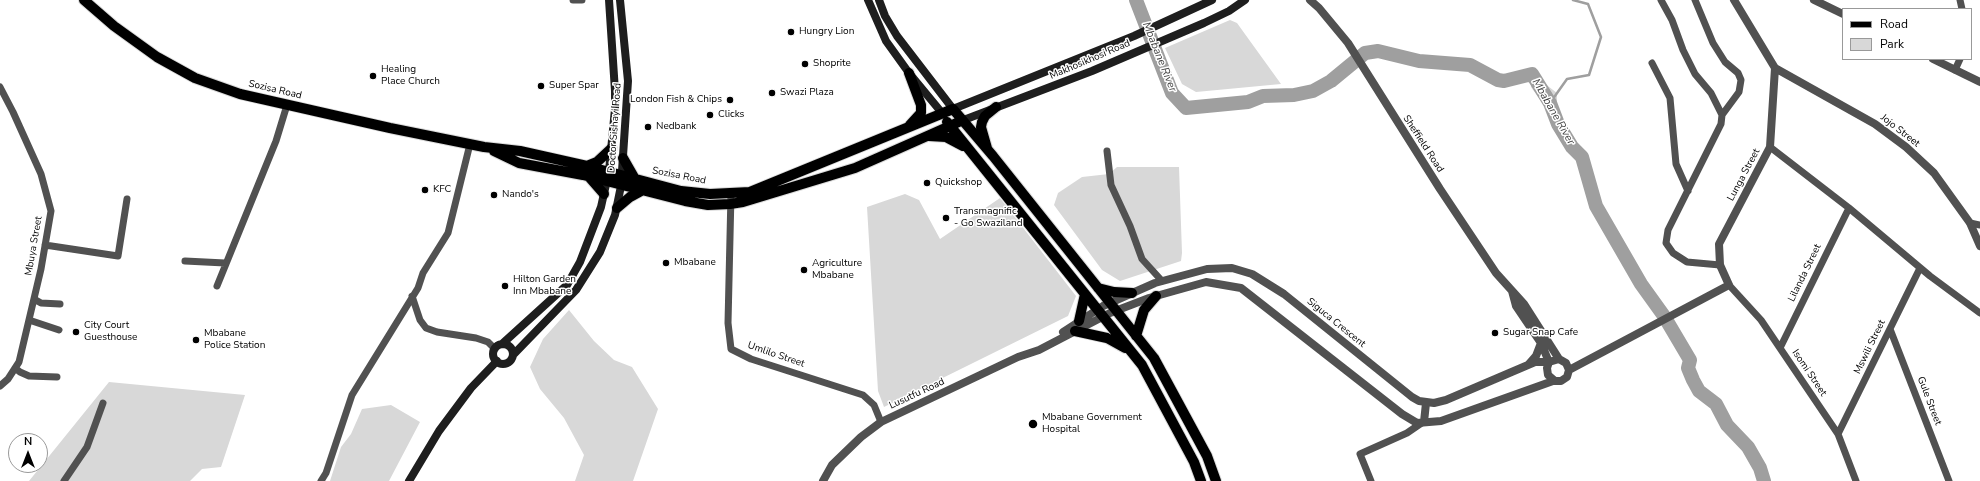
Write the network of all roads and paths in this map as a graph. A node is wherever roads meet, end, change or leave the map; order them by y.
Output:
1 (84, 0) edge
2 (573, 0) edge
3 (582, 0) edge
4 (609, 0) edge
5 (620, 0) edge
6 (868, 0) edge
7 (879, 0) edge
8 (1212, 0) edge
9 (1245, 0) edge
10 (1310, 0) edge
11 (1314, 0) edge
12 (1660, 0) edge
13 (1695, 0) edge
14 (1734, 0) edge
15 (1814, 0) edge
16 (1319, 8) junction
17 (1842, 14) edge
18 (1935, 60) edge
19 (1960, 60) edge
20 (1652, 63) dead end
21 (1775, 68) junction
22 (1955, 70) junction
23 (909, 73) junction
24 (628, 81) junction
25 (1980, 82) edge
26 (0, 87) edge
27 (615, 91) junction
28 (287, 105) junction
29 (996, 107) junction
30 (952, 109) junction
31 (942, 113) junction
32 (1722, 115) junction
33 (961, 121) junction
34 (950, 126) junction
35 (906, 129) junction
36 (927, 136) junction
37 (470, 144) junction
38 (484, 147) junction
39 (1770, 147) junction
40 (612, 148) junction
41 (1107, 151) dead end
42 (971, 152) junction
43 (988, 152) junction
44 (623, 158) junction
45 (587, 166) junction
46 (609, 171) junction
47 (622, 174) junction
48 (590, 177) junction
49 (635, 179) junction
50 (607, 182) junction
51 (621, 186) junction
52 (1688, 191) junction
53 (641, 192) junction
54 (604, 194) junction
55 (127, 199) dead end
56 (731, 199) junction
57 (617, 208) junction
58 (1849, 208) junction
59 (1970, 223) junction
60 (1980, 225) edge
61 (45, 245) junction
62 (1980, 246) edge
63 (185, 261) dead end
64 (226, 263) junction
65 (1720, 265) junction
66 (1920, 268) junction
67 (1162, 281) junction
68 (217, 286) dead end
69 (1729, 286) junction
70 (1098, 288) junction
71 (1512, 291) junction
72 (1132, 293) junction
73 (1085, 294) junction
74 (412, 296) junction
75 (1156, 296) junction
76 (34, 299) junction
77 (60, 304) dead end
78 (1107, 310) junction
79 (1980, 313) edge
80 (29, 320) junction
81 (1077, 326) junction
82 (1890, 329) junction
83 (59, 330) dead end
84 (1136, 336) junction
85 (1541, 343) junction
86 (498, 346) junction
87 (1780, 348) junction
88 (1130, 351) junction
89 (513, 355) junction
90 (1559, 359) junction
91 (497, 361) junction
92 (1549, 362) junction
93 (1528, 364) junction
94 (15, 368) junction
95 (1569, 370) junction
96 (57, 377) dead end
97 (1553, 381) junction
98 (0, 386) edge
99 (1426, 403) junction
100 (103, 404) dead end
101 (882, 422) junction
102 (1424, 422) junction
103 (1838, 434) junction
104 (64, 481) edge
105 (322, 481) edge
106 (409, 481) edge
107 (823, 481) edge
108 (1201, 481) edge
109 (1216, 481) edge
110 (1371, 481) edge
111 (1856, 481) edge
112 (1949, 481) edge

1 - 28 main road, Sozisa Road
2 - 3 street
4 - 27 main road, Doctor Sishayi Road
5 - 24 main road, Doctor Sishayi Road
6 - 23 main road
7 - 30 main road
8 - 30 main road, Makhosikhosi Road
9 - 29 main road, Makhosikhosi Road
10 - 16 street, Sheffield Road
11 - 16 street, Sheffield Road
12 - 32 street
13 - 32 street
14 - 21 street
15 - 17 street
16 - 71 street, Sheffield Road
18 - 22 street
19 - 22 street
20 - 52 street
21 - 39 street, Lunga Street
21 - 59 street, Jojo Street
22 - 25 street
23 - 31 main road
23 - 35 main road
24 - 27 main road
24 - 44 main road, Doctor Sishayi Road
26 - 61 street, Mbuya Street
27 - 40 main road, Doctor Sishayi Road
28 - 37 main road, Sozisa Road
28 - 64 street
29 - 33 main road, Makhosikhosi Road
29 - 43 main road
30 - 31 main road, Sozisa Road
30 - 33 main road
31 - 34 main road
31 - 35 main road, Sozisa Road
32 - 52 street
33 - 34 main road, Sozisa Road
33 - 43 main road
34 - 36 main road, Sozisa Road
34 - 42 main road
35 - 56 main road, Sozisa Road
36 - 42 main road
36 - 56 main road, Sozisa Road
37 - 38 main road, Sozisa Road
37 - 74 street
38 - 45 main road, Sozisa Road
38 - 48 main road, Sozisa Road
39 - 58 street
39 - 65 street, Lunga Street
40 - 45 main road
40 - 46 main road, Doctor Sishayi Road
41 - 67 street
42 - 73 main road
43 - 70 main road
44 - 47 main road, Doctor Sishayi Road
44 - 49 main road
45 - 46 main road, Sozisa Road
46 - 47 main road, Sozisa Road
46 - 50 main road, Doctor Sishayi Road
47 - 49 main road, Sozisa Road
47 - 51 main road, Doctor Sishayi Road
48 - 50 main road, Sozisa Road
48 - 54 main road
49 - 56 main road, Sozisa Road
50 - 51 main road, Sozisa Road
50 - 54 main road, Doctor Sishayi Road
51 - 53 main road, Sozisa Road
51 - 57 main road, Doctor Sishayi Road
52 - 65 street
53 - 56 main road, Sozisa Road
53 - 57 main road
54 - 86 main road, Doctor Sishayi Road
55 - 61 street
56 - 101 street, Umlilo Street
57 - 89 main road, Doctor Sishayi Road
58 - 66 street
58 - 87 street, Lilanda Street
59 - 60 street
59 - 62 street, Jojo Street
61 - 76 street, Mbuya Street
63 - 64 street
64 - 68 street
65 - 69 street, Lunga Street
66 - 79 street
66 - 82 street, Mswili Street
67 - 72 street, Siguca Crescent
67 - 99 street, Siguca Crescent
69 - 87 street, Isomi Street
69 - 95 street
70 - 72 main road
70 - 78 main road
71 - 85 street
71 - 90 street, Sheffield Road
72 - 78 street, Siguca Crescent
73 - 78 main road
73 - 81 main road
74 - 86 street
74 - 105 street
75 - 78 street
75 - 84 main road
75 - 102 street
76 - 77 street
76 - 80 street, Mbuya Street
78 - 81 street, Lusutfu Road
78 - 84 main road
78 - 88 main road
80 - 83 street
80 - 94 street, Mbuya Street
81 - 88 main road
81 - 101 street, Lusutfu Road
82 - 103 street, Mswili Street
82 - 112 street, Gule Street
84 - 109 main road
85 - 92 street
85 - 93 street
86 - 89 main road
86 - 91 main road
87 - 103 street, Isomi Street
88 - 108 main road
89 - 91 main road
90 - 92 street
90 - 95 street
91 - 106 main road
92 - 93 street
92 - 97 street
93 - 99 street
94 - 96 street
94 - 98 street, Mbuya Street
95 - 97 street
97 - 102 street
99 - 102 street
100 - 104 street
101 - 107 street, Lusutfu Road
102 - 110 street
103 - 111 street, Isomi Street

